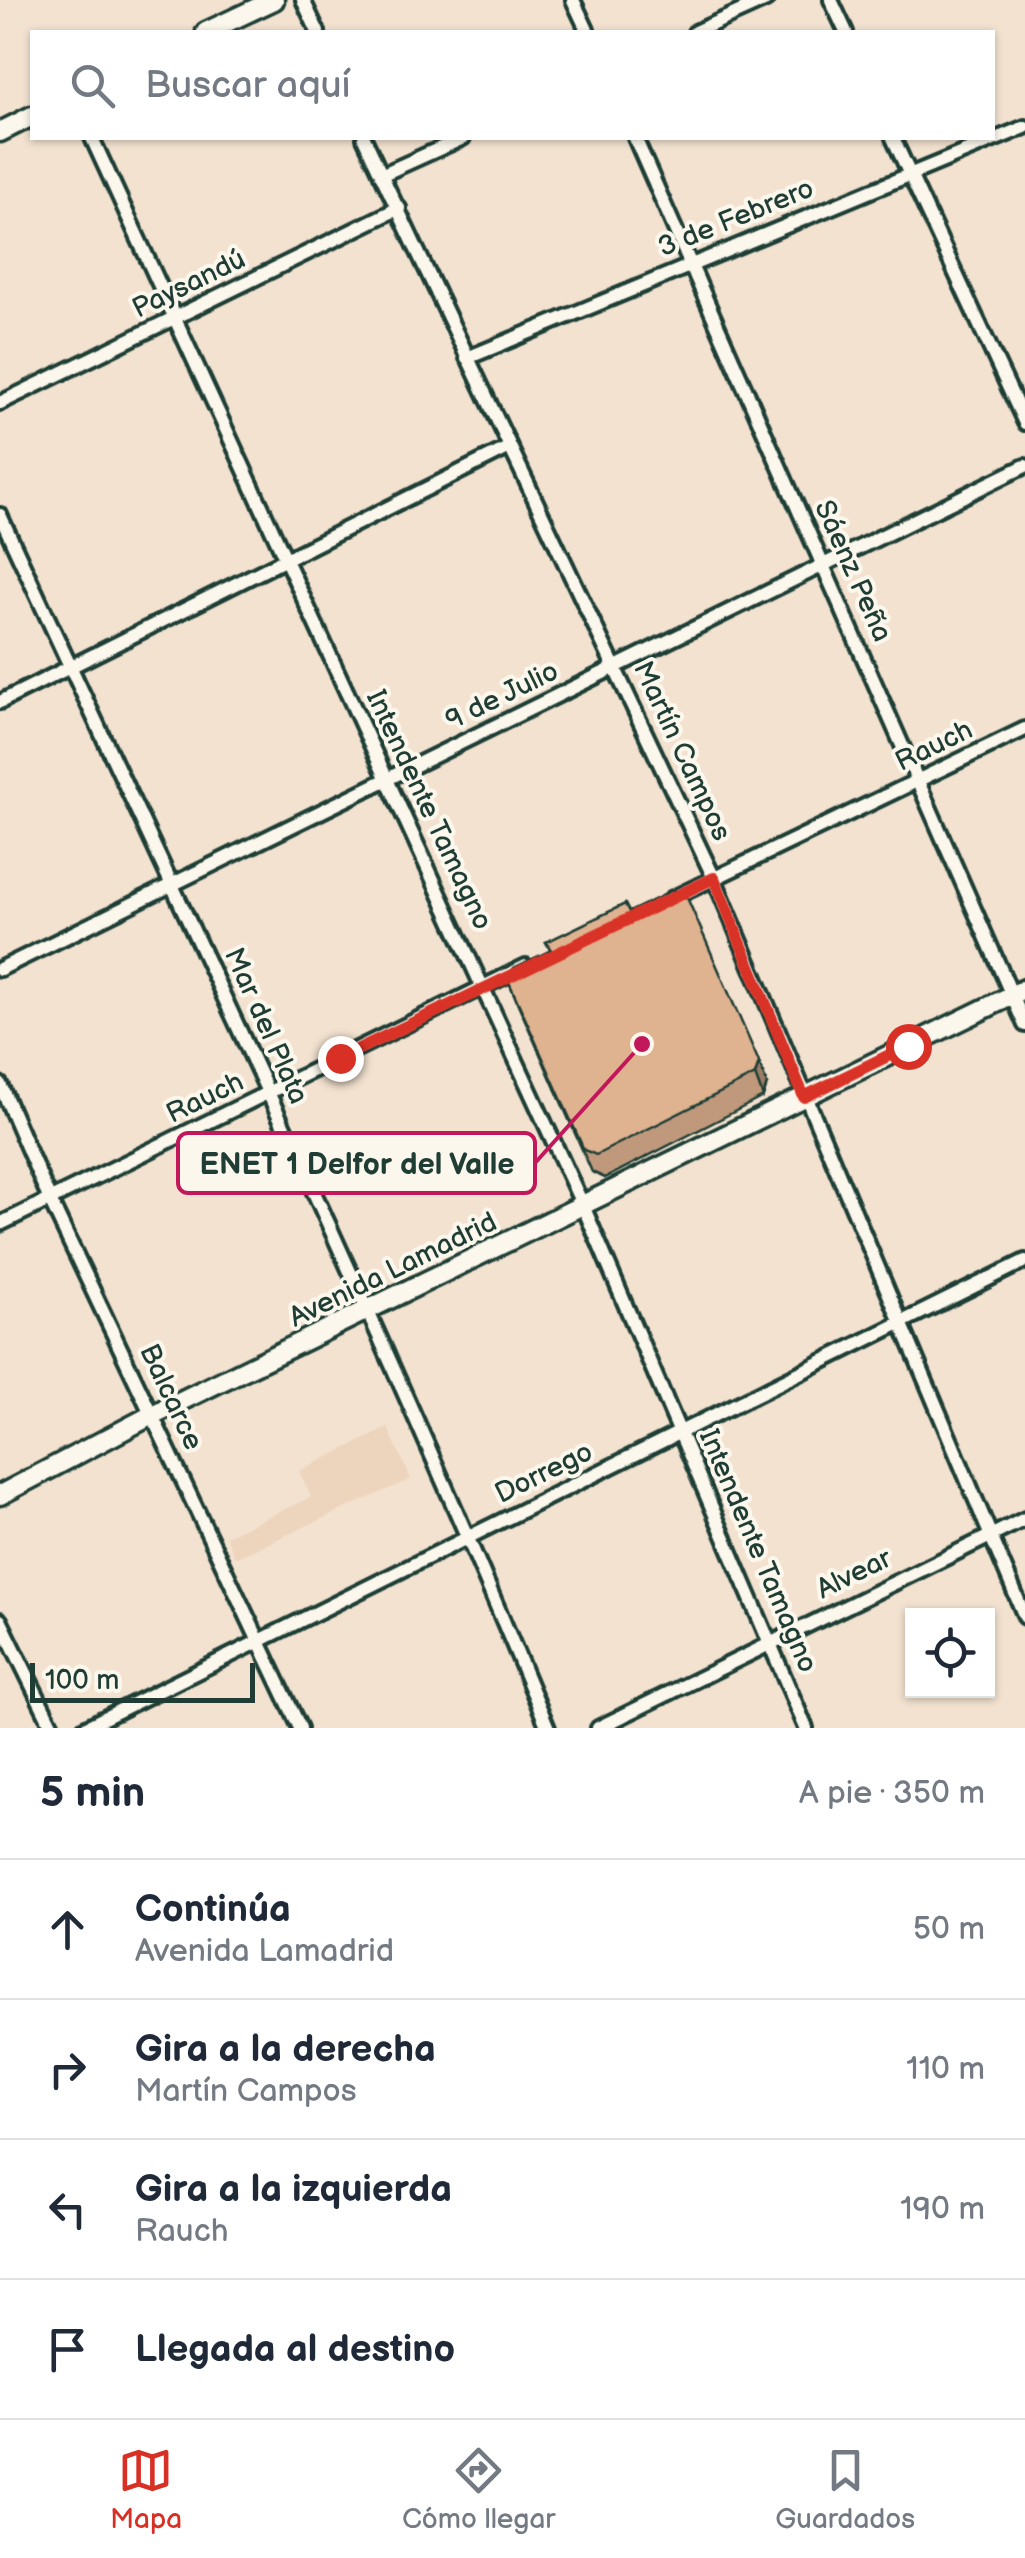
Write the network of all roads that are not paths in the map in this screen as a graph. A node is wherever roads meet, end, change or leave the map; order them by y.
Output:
1 (274, 0) edge
2 (303, 0) edge
3 (573, 0) edge
4 (766, 0) edge
5 (831, 0) edge
6 (210, 30) edge
7 (317, 30) edge
8 (587, 30) edge
9 (699, 30) edge
10 (845, 30) edge
11 (30, 117) edge
12 (1025, 127) edge
13 (0, 132) edge
14 (995, 139) edge
15 (93, 140) edge
16 (365, 140) edge
17 (459, 140) edge
18 (636, 140) edge
19 (894, 140) edge
20 (993, 140) edge
21 (909, 174) junction
22 (381, 175) junction
23 (400, 208) junction
24 (691, 264) junction
25 (176, 318) junction
26 (467, 358) junction
27 (0, 404) edge
28 (1025, 423) edge
29 (508, 448) junction
30 (1025, 466) edge
31 (0, 516) edge
32 (285, 557) junction
33 (823, 566) junction
34 (70, 666) junction
35 (615, 667) junction
36 (0, 702) edge
37 (1025, 729) edge
38 (388, 780) junction
39 (918, 782) junction
40 (714, 878) junction
41 (176, 885) junction
42 (660, 904) edge
43 (536, 962) edge
44 (0, 970) edge
45 (482, 987) junction
46 (1018, 992) edge
47 (1025, 1025) edge
48 (0, 1084) edge
49 (270, 1094) junction
50 (804, 1097) junction
51 (50, 1200) junction
52 (584, 1208) junction
53 (0, 1224) edge
54 (1025, 1261) edge
55 (368, 1313) junction
56 (900, 1320) junction
57 (152, 1416) junction
58 (682, 1432) junction
59 (0, 1495) edge
60 (1025, 1519) edge
61 (992, 1536) junction
62 (470, 1538) junction
63 (1025, 1617) edge
64 (0, 1620) edge
65 (259, 1642) junction
66 (772, 1642) junction
67 (53, 1728) edge
68 (84, 1728) edge
69 (300, 1728) edge
70 (548, 1728) edge
71 (598, 1728) edge
72 (806, 1728) edge

1 - 6 main road
2 - 7 street
3 - 8 street
4 - 9 street
5 - 10 street
11 - 13 main road
12 - 14 street, 3 de Febrero
15 - 25 street, Intendente Tamagno
16 - 22 street, Martín Campos
17 - 22 street
18 - 24 street, Sáenz Peña
19 - 21 street
20 - 21 street, 3 de Febrero
21 - 24 street, 3 de Febrero
21 - 28 street
22 - 23 street, Martín Campos
23 - 25 street, Paysandú
23 - 26 street, Martín Campos
24 - 26 street, 3 de Febrero
24 - 33 street, Sáenz Peña
25 - 27 street, Paysandú
25 - 32 street, Intendente Tamagno
26 - 29 street, Martín Campos
29 - 32 street
29 - 35 street, Martín Campos
30 - 33 street, 9 de Julio
31 - 34 street, Mar del Plata
32 - 34 street
32 - 38 street, Intendente Tamagno
33 - 35 street, 9 de Julio
33 - 39 street, Sáenz Peña
34 - 36 street
34 - 41 street, Mar del Plata
35 - 38 street, 9 de Julio
35 - 40 street, Martín Campos
37 - 39 street, Rauch
38 - 41 street, 9 de Julio
38 - 45 street, Intendente Tamagno
39 - 40 street, Rauch
39 - 46 street, Sáenz Peña
40 - 42 street, Rauch
40 - 50 street, Martín Campos
41 - 44 street, 9 de Julio
41 - 49 street, Mar del Plata
43 - 45 street, Rauch
45 - 49 street, Rauch
45 - 52 street, Intendente Tamagno
46 - 47 street, Sáenz Peña
46 - 50 main road, Avenida Lamadrid
48 - 51 street, Balcarce
49 - 51 street, Rauch
49 - 55 street, Mar del Plata
50 - 52 main road, Avenida Lamadrid
50 - 56 street, Martín Campos
51 - 53 street, Rauch
51 - 57 street, Balcarce
52 - 55 main road, Avenida Lamadrid
52 - 58 street, Intendente Tamagno
54 - 56 street, Dorrego
55 - 57 main road, Avenida Lamadrid
55 - 62 street, Mar del Plata
56 - 58 street, Dorrego
56 - 61 street, Martín Campos
57 - 59 main road, Avenida Lamadrid
57 - 65 street, Balcarce
58 - 62 street, Dorrego
58 - 66 street, Intendente Tamagno
60 - 61 street, Alvear
61 - 63 street, Martín Campos
61 - 66 street, Alvear
62 - 65 street, Dorrego
62 - 70 street, Mar del Plata
64 - 67 street
65 - 68 street, Dorrego
65 - 69 street, Balcarce
66 - 71 street, Alvear
66 - 72 street, Intendente Tamagno

